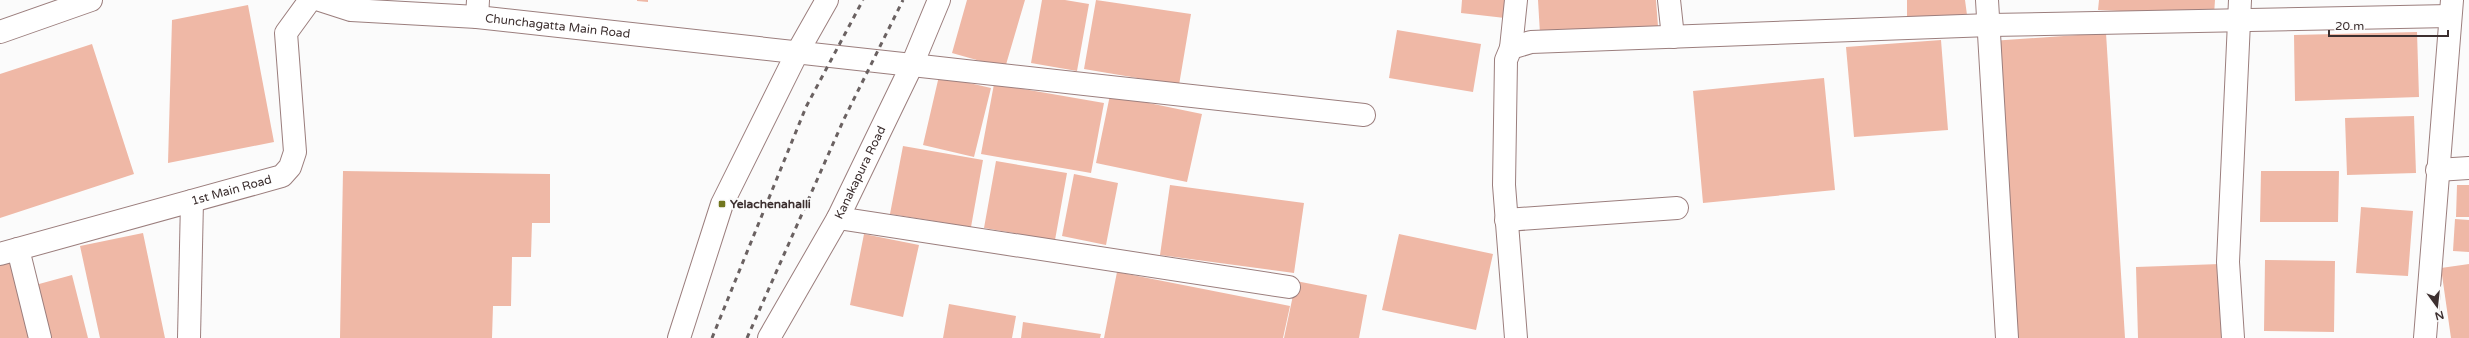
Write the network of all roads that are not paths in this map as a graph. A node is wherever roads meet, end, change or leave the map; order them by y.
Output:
1 (92, 0) edge
2 (310, 0) edge
3 (320, 0) edge
4 (827, 0) edge
5 (939, 0) edge
6 (1516, 0) edge
7 (1670, 0) edge
8 (1987, 0) edge
9 (477, 8) edge
10 (2451, 8) edge
11 (2239, 10) edge
12 (1990, 25) junction
13 (0, 32) edge
14 (1673, 37) junction
15 (1510, 48) junction
16 (797, 53) junction
17 (912, 65) junction
18 (1364, 115) dead end
19 (2469, 168) edge
20 (2437, 170) junction
21 (192, 201) junction
22 (1677, 208) dead end
23 (838, 218) junction
24 (1506, 220) junction
25 (9, 252) edge
26 (1289, 287) dead end
27 (40, 338) edge
28 (189, 338) edge
29 (679, 338) edge
30 (770, 338) edge
31 (1516, 338) edge
32 (2007, 338) edge
33 (2233, 338) edge
34 (2425, 338) edge

1 - 13 main road
2 - 21 main road, 1st Main Road
3 - 9 main road, Chunchagatta Main Road
4 - 16 main road
5 - 17 main road, Kanakapura Road
6 - 15 main road
7 - 14 main road
8 - 12 main road
9 - 16 main road, Chunchagatta Main Road
10 - 11 main road
10 - 20 main road
11 - 12 main road
11 - 33 main road
12 - 14 main road
12 - 32 main road
14 - 15 main road
15 - 24 main road
16 - 17 main road, Chunchagatta Main Road
16 - 29 main road
17 - 18 main road, Chunchagatta Main Road
17 - 23 main road, Kanakapura Road
19 - 20 main road
20 - 34 main road
21 - 25 main road, 1st Main Road
21 - 28 main road
22 - 24 main road
23 - 26 main road
23 - 30 main road, Kanakapura Road
24 - 31 main road
25 - 27 main road

